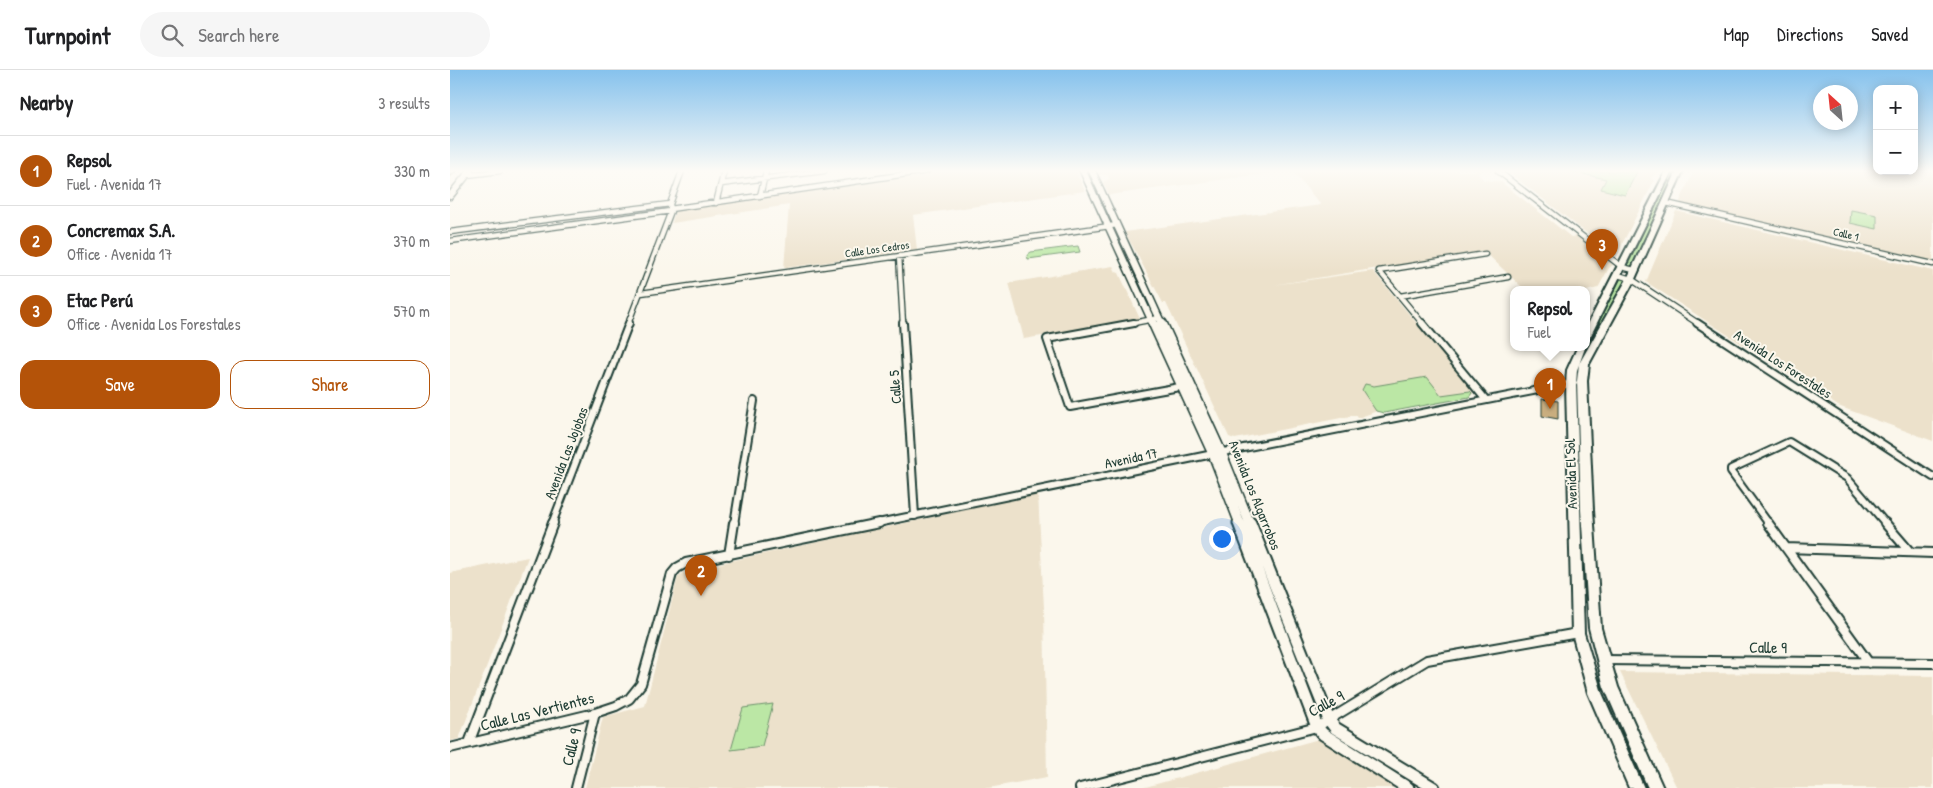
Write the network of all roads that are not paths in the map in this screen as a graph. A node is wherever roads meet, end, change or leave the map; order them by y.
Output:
1 (671, 205) edge
2 (697, 205) edge
3 (1101, 205) edge
4 (1105, 205) edge
5 (1541, 205) edge
6 (1653, 205) edge
7 (1665, 205) edge
8 (1673, 205) edge
9 (670, 208) junction
10 (1113, 226) junction
11 (450, 232) edge
12 (450, 241) edge
13 (1485, 254) dead end
14 (899, 256) junction
15 (1933, 264) edge
16 (1622, 267) junction
17 (1634, 270) junction
18 (1618, 275) junction
19 (1508, 277) dead end
20 (1630, 279) junction
21 (641, 293) junction
22 (1400, 296) junction
23 (1155, 318) junction
24 (1590, 328) edge
25 (1580, 351) edge
26 (1577, 383) junction
27 (1186, 386) junction
28 (754, 400) dead end
29 (1486, 400) junction
30 (1217, 453) junction
31 (1933, 477) edge
32 (915, 516) junction
33 (1786, 548) junction
34 (1910, 552) junction
35 (1933, 552) edge
36 (729, 555) junction
37 (1578, 633) junction
38 (1602, 660) junction
39 (1869, 663) junction
40 (1933, 663) edge
41 (629, 699) joint
42 (595, 713) junction
43 (1329, 720) junction
44 (1317, 726) junction
45 (469, 743) junction
46 (450, 748) edge
47 (576, 788) edge
48 (1080, 788) edge
49 (1408, 788) edge
50 (1434, 788) edge
51 (1637, 788) edge
52 (1656, 788) edge

1 - 9 street, Avenida Las Jojobas
2 - 9 street
3 - 10 street, Avenida Los Algarrobos
4 - 10 street, Avenida Los Algarrobos
5 - 16 street
6 - 16 main road
7 - 17 main road, Avenida El Sol
8 - 15 street, Calle 1
9 - 11 street
9 - 12 street
9 - 21 street, Avenida Las Jojobas
10 - 14 street, Calle Los Cedros
10 - 23 street, Avenida Los Algarrobos
13 - 22 street
14 - 21 street, Calle Los Cedros
14 - 32 street, Calle 5
16 - 17 street
16 - 18 main road
16 - 20 street
17 - 20 main road, Avenida El Sol
18 - 20 street, Avenida Los Forestales
18 - 24 main road
19 - 22 street
20 - 26 main road, Avenida El Sol
20 - 31 street, Avenida Los Forestales
21 - 45 street, Avenida Las Jojobas
22 - 29 street
23 - 27 street, Avenida Los Algarrobos
23 - 27 street
25 - 26 main road, Avenida El Sol
26 - 29 street, Avenida 17
26 - 37 main road, Avenida El Sol
26 - 38 main road, Avenida El Sol
27 - 30 street, Avenida Los Algarrobos
28 - 36 street
29 - 30 street, Avenida 17
30 - 32 street, Avenida 17
30 - 43 street, Avenida Los Algarrobos
30 - 44 street, Avenida Los Algarrobos
32 - 36 street, Avenida 17
33 - 34 street
33 - 34 street
33 - 39 street
34 - 35 street
36 - 41 street, Avenida 17
37 - 43 street, Calle 9
37 - 51 main road, Avenida El Sol
38 - 39 street, Calle 9
38 - 52 main road, Avenida El Sol
39 - 40 street, Calle 9
41 - 42 street, Calle Las Vertientes
42 - 45 street, Calle Las Vertientes
42 - 47 street, Calle 9
43 - 44 street, Calle 9
43 - 50 street, Avenida Los Algarrobos
44 - 48 street, Calle 9
44 - 49 street, Avenida Los Algarrobos
45 - 46 street, Calle Las Vertientes

